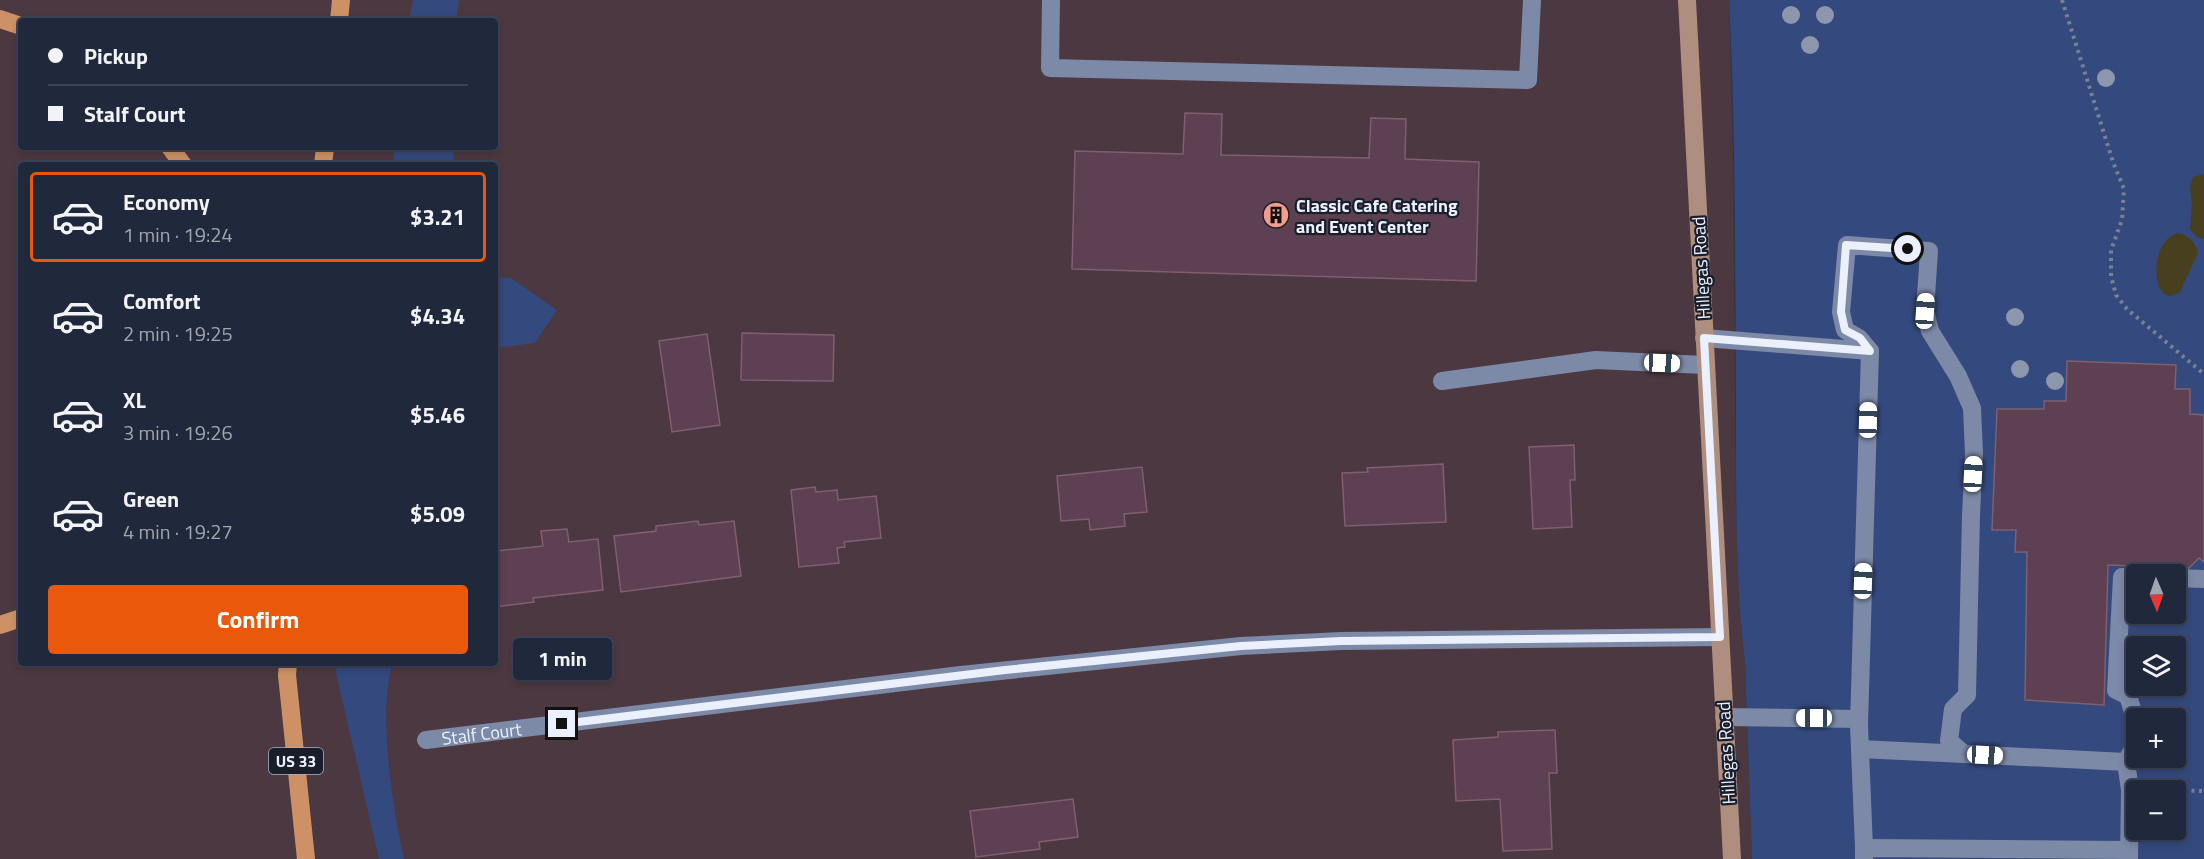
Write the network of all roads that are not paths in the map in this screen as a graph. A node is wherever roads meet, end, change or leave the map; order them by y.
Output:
1 (341, 0) edge
2 (1051, 0) edge
3 (1532, 0) edge
4 (1687, 0) edge
5 (339, 18) edge
6 (0, 19) edge
7 (18, 25) edge
8 (1704, 338) junction
9 (1870, 351) junction
10 (1706, 364) junction
11 (1442, 381) dead end
12 (2126, 577) edge
13 (2186, 578) edge
14 (2204, 579) edge
15 (18, 619) edge
16 (0, 626) edge
17 (1720, 637) junction
18 (288, 666) edge
19 (2132, 708) edge
20 (1724, 717) junction
21 (1859, 719) junction
22 (426, 740) dead end
23 (1860, 749) junction
24 (1964, 754) junction
25 (2126, 762) edge
26 (2127, 768) edge
27 (1864, 853) edge
28 (2129, 854) edge
29 (306, 859) edge
30 (1732, 859) edge

1 - 5 highway
2 - 3 street
4 - 8 main road, Hillegas Road
6 - 7 highway
8 - 9 street
8 - 10 main road, Hillegas Road
9 - 21 street
9 - 24 street
10 - 11 street
10 - 17 main road, Hillegas Road
12 - 19 street
13 - 14 street
15 - 16 highway
17 - 20 main road, Hillegas Road
17 - 22 street, Stalf Court
18 - 29 highway, US 33
20 - 21 street
20 - 30 main road, Hillegas Road
21 - 23 street
23 - 24 street
23 - 27 street
24 - 25 street
26 - 28 street
27 - 28 street

